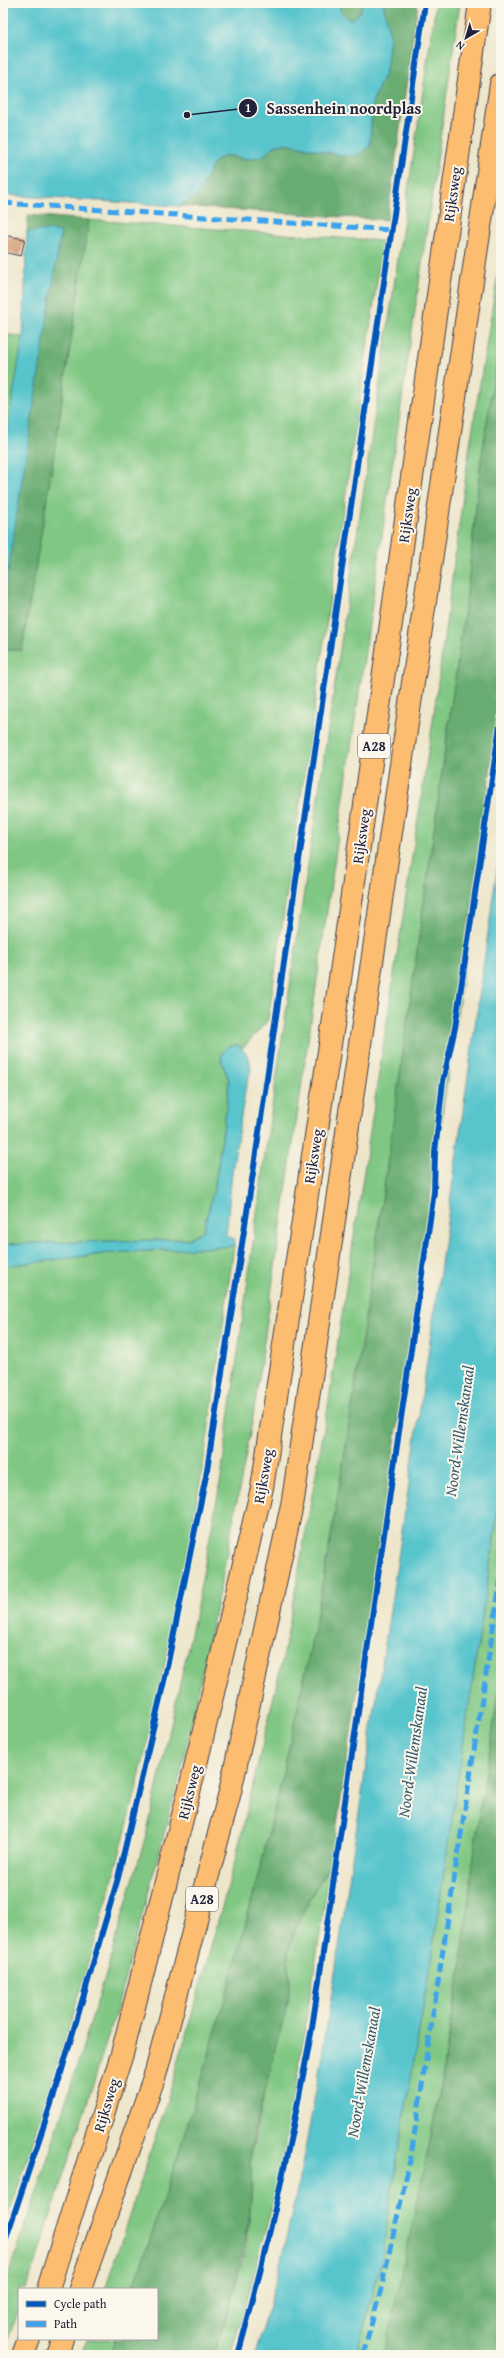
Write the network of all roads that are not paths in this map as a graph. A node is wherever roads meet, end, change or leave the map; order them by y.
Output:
1 (480, 3) edge
2 (501, 84) edge
3 (48, 2288) edge
4 (80, 2288) edge
5 (29, 2340) edge
6 (62, 2340) edge
7 (23, 2355) edge
8 (57, 2355) edge

1 - 3 highway, Rijksweg / A28
2 - 4 highway, Rijksweg / A28
5 - 7 highway
6 - 8 highway

